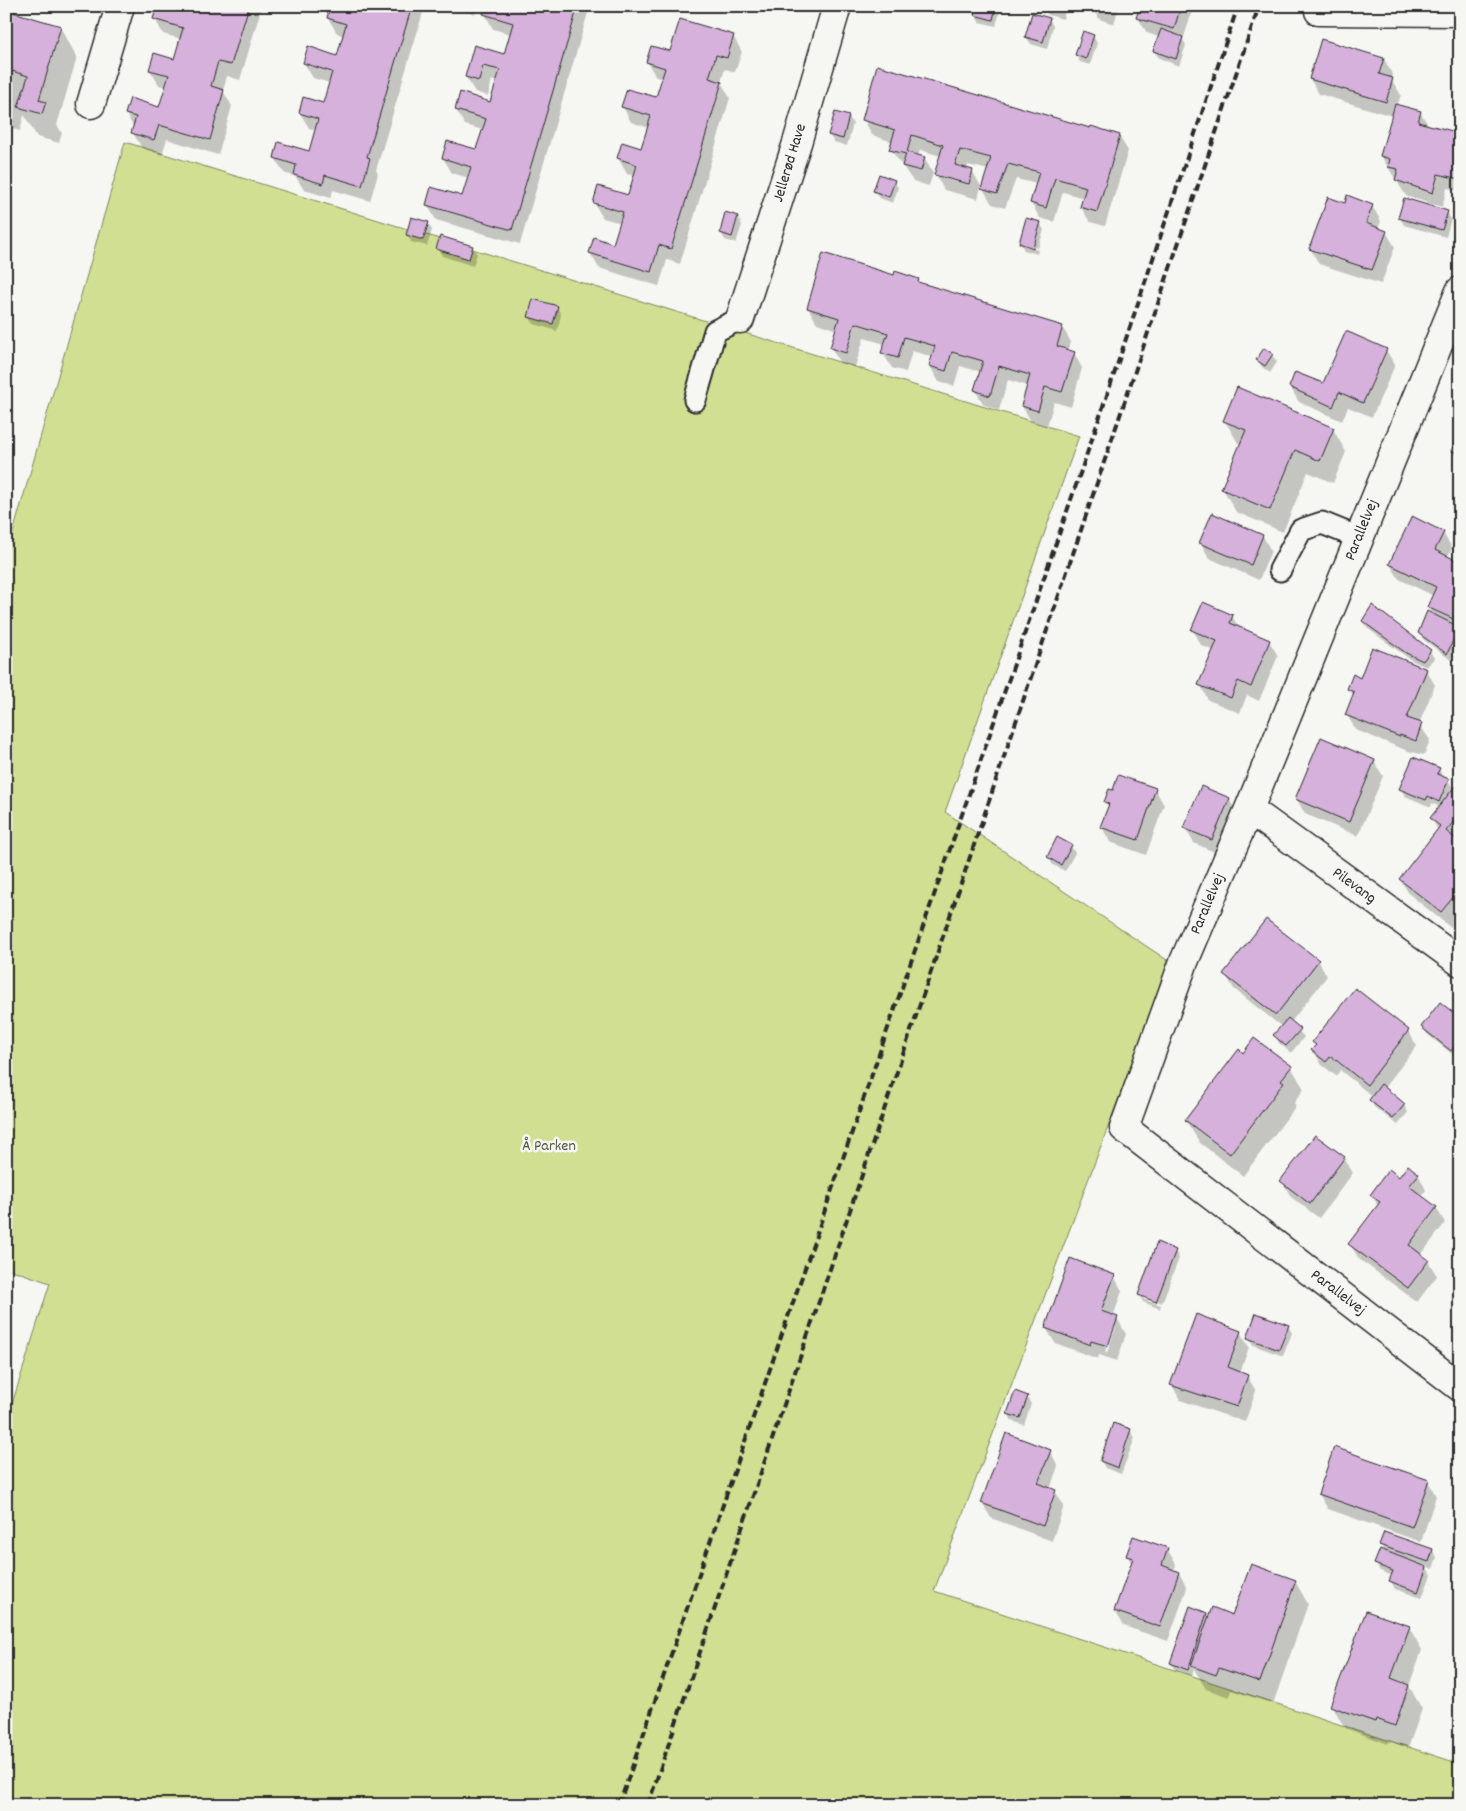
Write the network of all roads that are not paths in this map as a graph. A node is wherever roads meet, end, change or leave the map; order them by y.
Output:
1 (120, 6) edge
2 (837, 6) edge
3 (1319, 11) dead end
4 (1460, 12) edge
5 (91, 104) dead end
6 (1460, 290) edge
7 (740, 319) joint
8 (695, 400) dead end
9 (1359, 538) junction
10 (1280, 570) dead end
11 (1249, 809) junction
12 (1460, 962) edge
13 (1460, 1387) edge

1 - 5 street
2 - 7 street, Jellerød Have
3 - 4 street
6 - 9 street, Parallelvej
7 - 8 lane
9 - 10 lane
9 - 11 street, Parallelvej
11 - 12 street, Pilevang
11 - 13 street, Parallelvej

